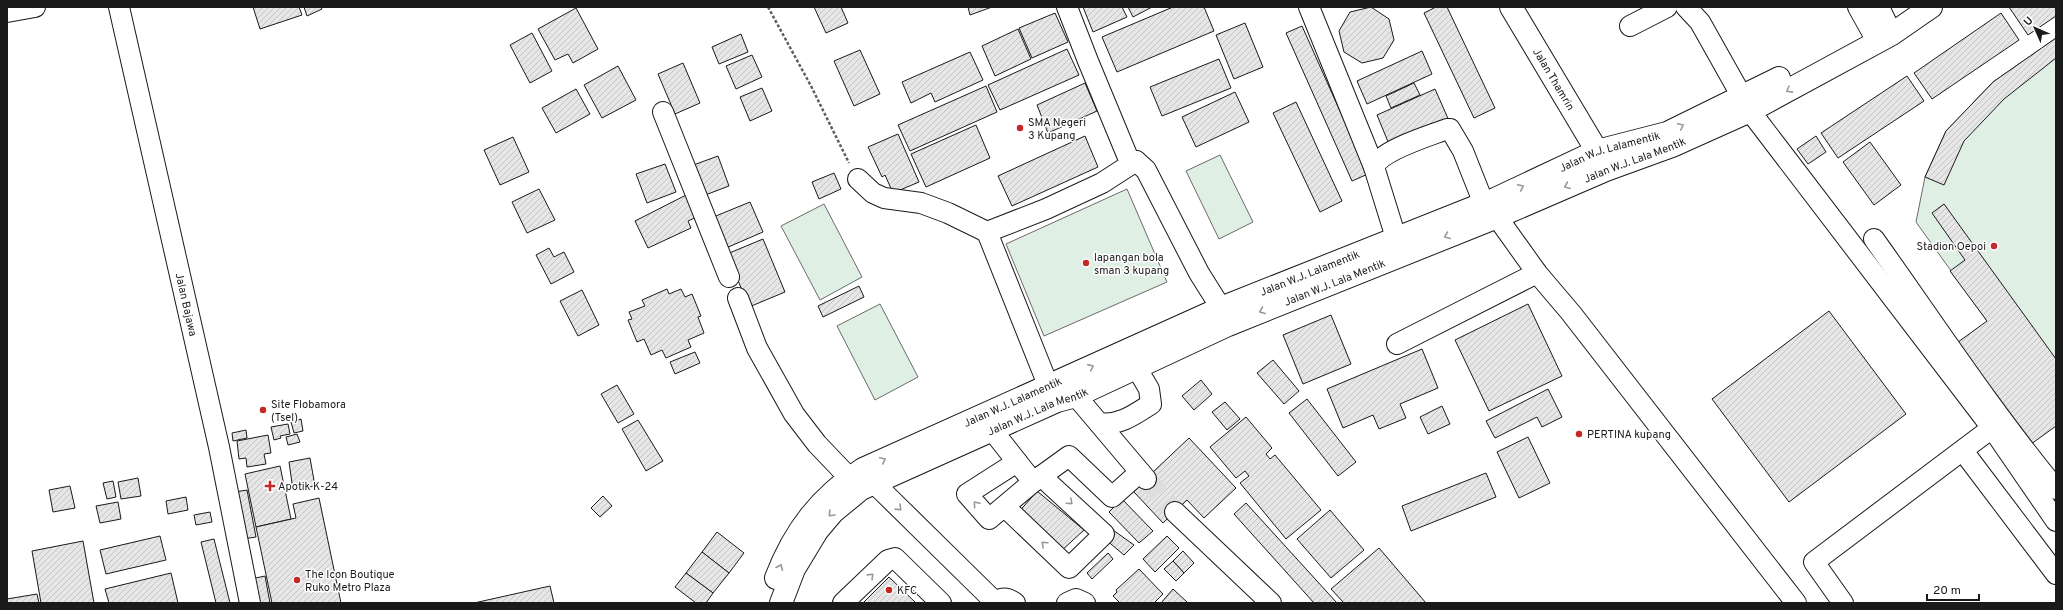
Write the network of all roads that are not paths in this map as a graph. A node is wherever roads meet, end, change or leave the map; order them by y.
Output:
1 (35, 7) edge
2 (119, 7) edge
3 (1068, 7) edge
4 (1309, 7) edge
5 (1511, 7) edge
6 (1667, 7) edge
7 (1686, 7) edge
8 (1858, 7) edge
9 (1909, 7) edge
10 (1931, 7) edge
11 (7, 12) edge
12 (1630, 26) dead end
13 (1881, 26) edge
14 (1746, 104) junction
15 (663, 112) dead end
16 (1136, 161) junction
17 (1601, 161) junction
18 (1374, 167) junction
19 (858, 179) road end
20 (1492, 206) junction
21 (987, 232) junction
22 (1874, 238) dead end
23 (1399, 247) junction
24 (1536, 273) junction
25 (729, 278) dead end
26 (738, 298) dead end
27 (1910, 305) junction
28 (1225, 316) junction
29 (1397, 344) dead end
30 (1136, 368) junction
31 (1062, 390) junction
32 (1099, 423) junction
33 (1992, 428) junction
34 (992, 430) junction
35 (1963, 450) junction
36 (1017, 462) junction
37 (1037, 479) junction
38 (862, 480) junction
39 (2056, 489) edge
40 (1004, 507) junction
41 (1175, 512) tunnel mouth
42 (2056, 521) edge
43 (2056, 574) edge
44 (250, 603) edge
45 (765, 603) edge
46 (781, 603) edge
47 (843, 603) edge
48 (940, 603) edge
49 (1001, 603) edge
50 (1067, 603) edge
51 (1085, 603) edge
52 (1271, 603) edge
53 (1796, 603) edge
54 (1843, 603) edge

1 - 11 street
2 - 44 street, Jalan Bajawa
3 - 16 street
4 - 18 street
5 - 17 main road, Jalan Thamrin
6 - 12 street
7 - 14 street
8 - 13 street
9 - 13 main road
10 - 13 main road
13 - 14 main road
14 - 17 main road, Jalan W.J. Lalamentik
14 - 27 street
15 - 25 street
16 - 21 street
16 - 28 street
17 - 20 main road, Jalan W.J. Lalamentik
18 - 20 street
18 - 23 street
19 - 21 street
20 - 23 main road, Jalan W.J. Lala Mentik
20 - 24 street
21 - 31 street
22 - 27 street
23 - 28 main road, Jalan W.J. Lala Mentik
24 - 29 street
24 - 53 street
26 - 38 street
27 - 33 street
27 - 39 street
28 - 30 main road, Jalan W.J. Lala Mentik
31 -> 28 main road, Jalan W.J. Lalamentik
30 - 31 main road, Jalan W.J. Lala Mentik
30 - 32 street
31 - 32 street
31 - 34 main road, Jalan W.J. Lala Mentik
38 -> 31 main road, Jalan W.J. Lalamentik
32 - 37 street
33 - 35 street
33 - 42 street
34 - 36 street
34 - 38 main road, Jalan W.J. Lala Mentik
35 - 43 street
35 - 54 street
36 - 37 street
40 -> 36 street
37 - 40 street
37 -> 40 street
45 -> 38 main road, Jalan W.J. Lalamentik
38 -> 46 main road, Jalan W.J. Lala Mentik
38 -> 49 street
41 - 52 street
47 -> 48 street
50 - 51 street

